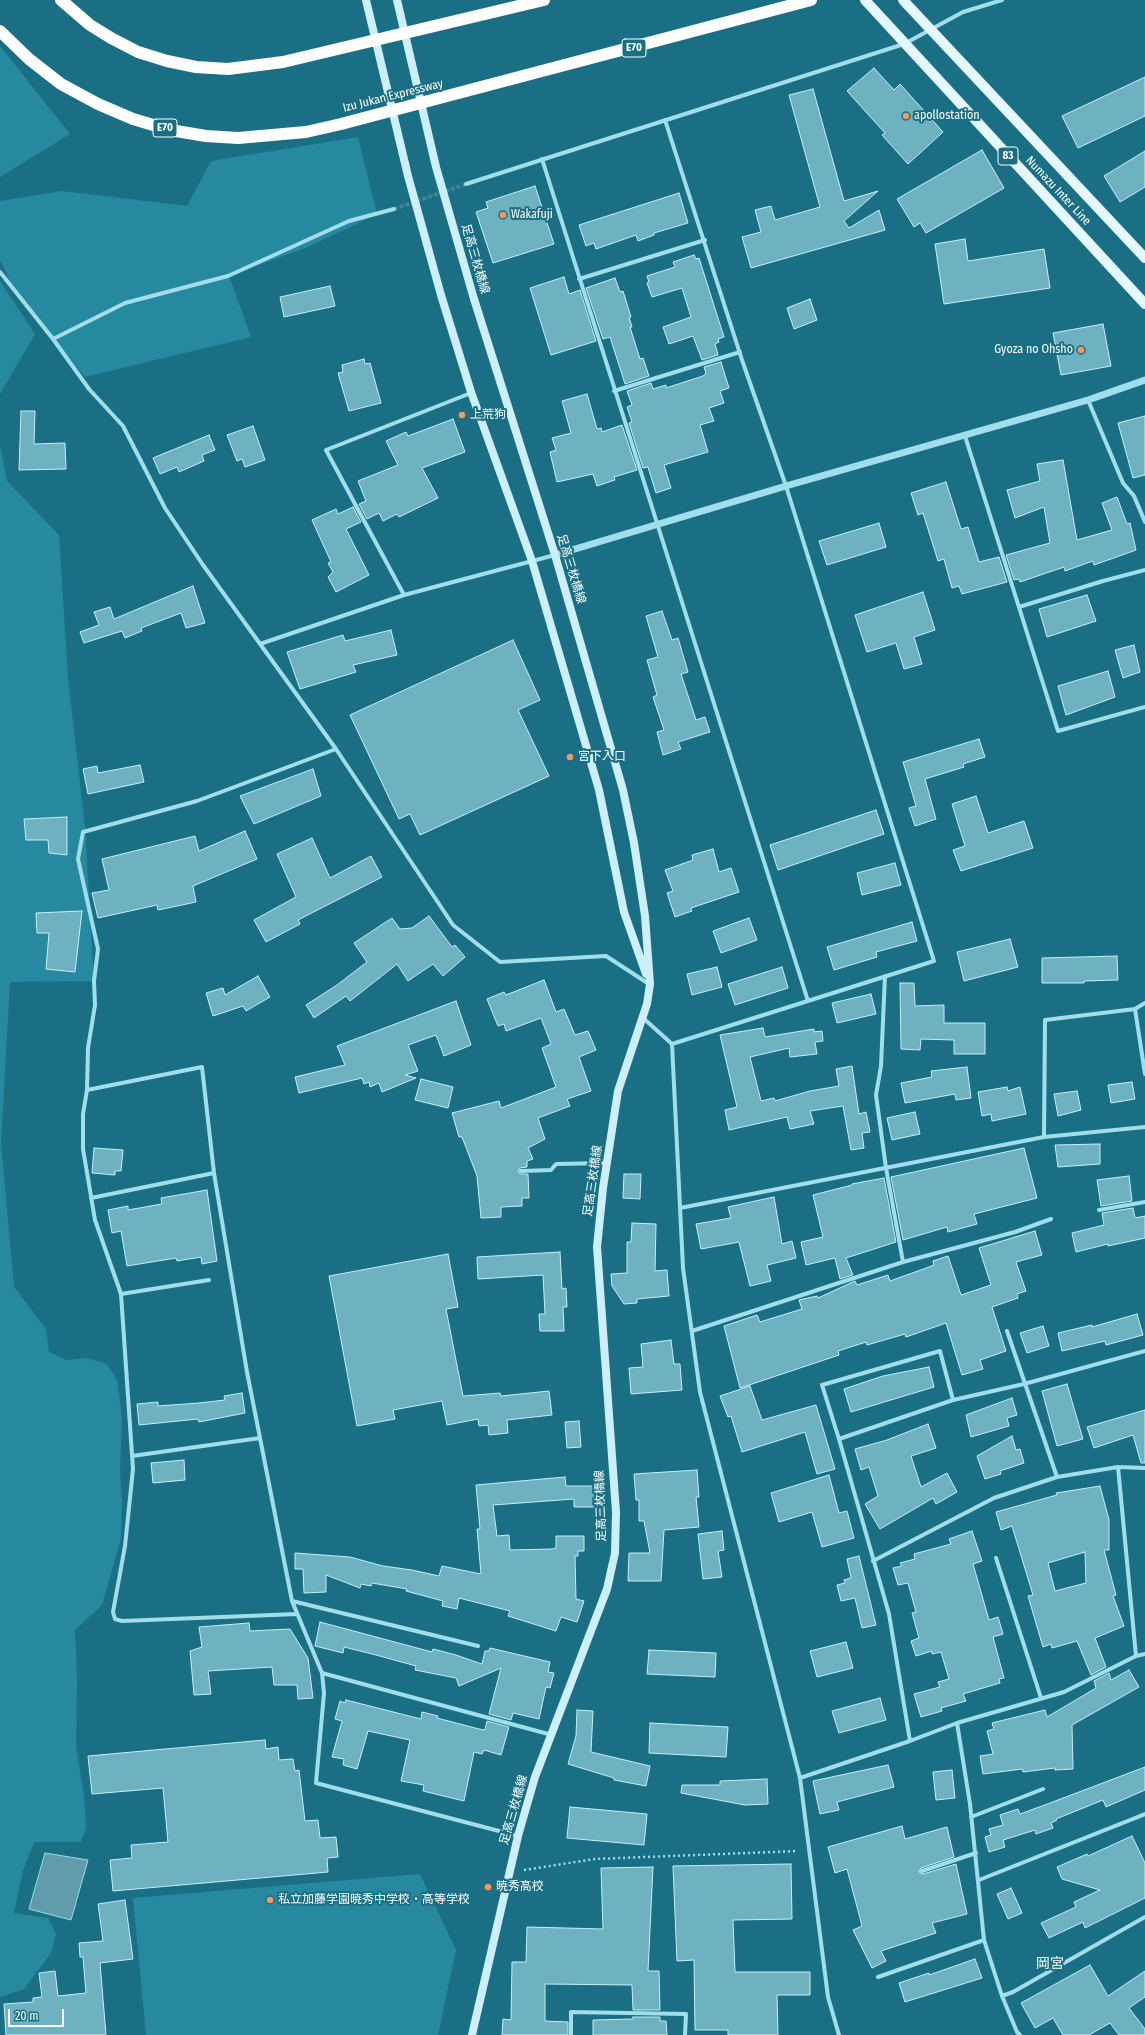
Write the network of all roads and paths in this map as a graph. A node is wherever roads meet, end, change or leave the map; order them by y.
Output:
1 (61, 0) edge
2 (366, 0) edge
3 (397, 0) edge
4 (544, 0) edge
5 (812, 0) edge
6 (903, 0) edge
7 (1002, 0) edge
8 (868, 4) edge
9 (931, 29) junction
10 (0, 31) edge
11 (904, 44) junction
12 (665, 120) junction
13 (542, 159) junction
14 (466, 184) tunnel mouth
15 (394, 210) tunnel mouth
16 (705, 240) junction
17 (1145, 258) edge
18 (0, 272) edge
19 (579, 279) junction
20 (1145, 304) edge
21 (53, 339) junction
22 (740, 352) junction
23 (1145, 380) edge
24 (472, 392) junction
25 (614, 392) junction
26 (1088, 400) junction
27 (965, 436) junction
28 (786, 486) junction
29 (1145, 522) edge
30 (656, 525) junction
31 (555, 555) junction
32 (532, 561) junction
33 (1145, 570) edge
34 (404, 595) junction
35 (1019, 607) junction
36 (260, 644) junction
37 (1145, 707) edge
38 (336, 749) junction
39 (885, 976) junction
40 (650, 984) junction
41 (808, 1001) junction
42 (1145, 1003) edge
43 (1135, 1009) junction
44 (642, 1017) junction
45 (672, 1044) junction
46 (1145, 1074) edge
47 (86, 1090) junction
48 (1145, 1127) edge
49 (1044, 1137) junction
50 (607, 1163) junction
51 (886, 1168) junction
52 (521, 1172) dead end
53 (214, 1173) junction
54 (91, 1198) junction
55 (1145, 1202) edge
56 (680, 1208) junction
57 (1099, 1210) dead end
58 (1051, 1219) dead end
59 (903, 1262) junction
60 (209, 1280) dead end
61 (121, 1294) junction
62 (692, 1331) junction
63 (1007, 1331) dead end
64 (1145, 1351) edge
65 (1024, 1384) junction
66 (953, 1400) junction
67 (260, 1438) junction
68 (839, 1439) junction
69 (132, 1456) junction
70 (1118, 1467) junction
71 (1145, 1468) edge
72 (1057, 1477) junction
73 (996, 1558) dead end
74 (873, 1561) junction
75 (292, 1601) junction
76 (297, 1614) junction
77 (478, 1646) dead end
78 (1145, 1654) edge
79 (1136, 1656) junction
80 (322, 1673) junction
81 (1041, 1698) junction
82 (957, 1723) junction
83 (553, 1735) junction
84 (910, 1741) junction
85 (800, 1778) junction
86 (1043, 1789) dead end
87 (1145, 1814) edge
88 (971, 1817) junction
89 (518, 1836) junction
90 (809, 1851) junction
91 (976, 1853) junction
92 (922, 1871) dead end
93 (510, 1873) junction
94 (979, 1880) junction
95 (1145, 1917) edge
96 (984, 1940) junction
97 (878, 1977) dead end
98 (1002, 1996) junction
99 (472, 2035) edge
100 (571, 2035) edge
101 (685, 2035) edge
102 (839, 2035) edge
103 (1020, 2035) edge

1 - 4 highway
2 - 24 main road, 足高三枚橋線
3 - 31 main road, 足高三枚橋線
5 - 10 highway, Izu Jukan Expressway / E70
6 - 9 main road, Numazu Inter Line / 83
7 - 9 street
8 - 11 main road, Numazu Inter Line / 83
9 - 11 street
9 - 17 main road, Numazu Inter Line / 83
11 - 12 street
11 - 20 main road, Numazu Inter Line / 83
12 - 13 street
12 - 16 street
13 - 14 street
13 - 19 street
15 - 21 street
16 - 19 street
16 - 22 street
18 - 21 street
19 - 25 street
21 - 36 street
22 - 25 street
22 - 28 street
23 - 26 street
24 - 32 main road, 足高三枚橋線
24 - 34 street
25 - 30 street
26 - 27 street
26 - 29 street
27 - 28 street
27 - 35 street
28 - 30 street
28 - 39 street
30 - 31 street
30 - 41 street
31 - 32 street
31 - 40 main road, 足高三枚橋線
32 - 34 street
32 - 40 main road, 足高三枚橋線
33 - 35 street
34 - 36 street
35 - 37 street
36 - 38 street
38 - 40 street
38 - 47 street
39 - 41 street
39 - 51 street
40 - 44 main road, 足高三枚橋線
41 - 45 street
42 - 43 street
43 - 46 street
43 - 49 street
44 - 45 street
44 - 50 main road, 足高三枚橋線
45 - 56 street
47 - 53 street
47 - 54 street
48 - 49 street
49 - 51 street
50 - 52 street
50 - 83 main road, 足高三枚橋線
51 - 56 street
51 - 59 street
53 - 54 street
53 - 67 street
54 - 61 street
55 - 57 street
56 - 62 street
58 - 59 street
59 - 62 street
60 - 61 street
61 - 69 street
62 - 85 street
63 - 65 street
64 - 65 street
65 - 66 street
65 - 72 street
66 - 68 street
66 - 68 street
67 - 69 street
67 - 75 street
68 - 74 street
69 - 76 street
70 - 71 street
70 - 72 street
70 - 79 street
72 - 74 street
73 - 81 street
74 - 84 street
75 - 76 street
75 - 77 street
76 - 80 street
78 - 79 street
79 - 81 street
80 - 83 street
80 - 89 street
81 - 82 street
82 - 84 street
82 - 88 street
83 - 89 main road, 足高三枚橋線
84 - 85 street
85 - 90 street
86 - 88 street
87 - 94 street
88 - 91 street
89 - 93 main road, 足高三枚橋線
90 - 93 path
90 - 102 street
91 - 92 street
91 - 94 street
93 - 99 main road, 足高三枚橋線
94 - 96 street
95 - 98 street
96 - 97 street
96 - 98 street
98 - 103 street
100 - 101 street

